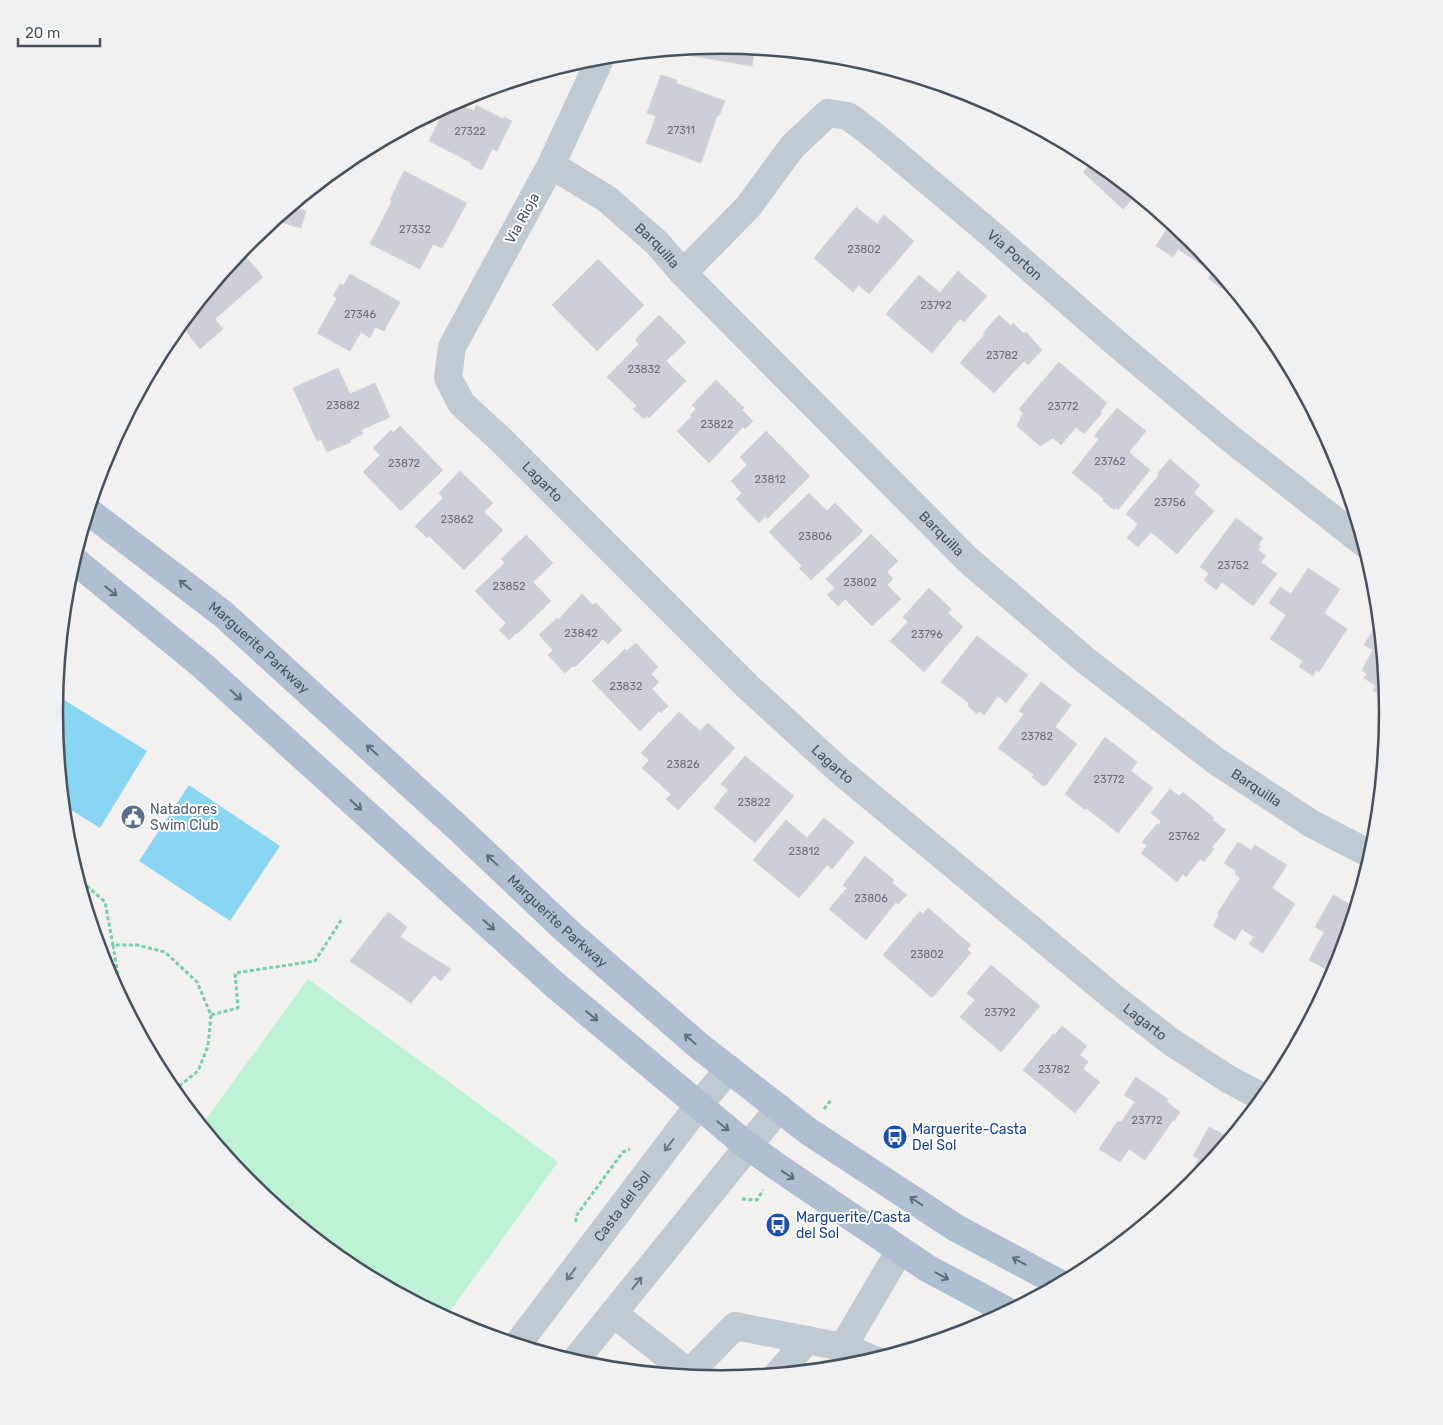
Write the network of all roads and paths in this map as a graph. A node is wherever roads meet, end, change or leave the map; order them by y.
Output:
1 (597, 65) edge
2 (551, 165) junction
3 (683, 273) junction
4 (448, 378) joint
5 (93, 515) edge
6 (1357, 537) edge
7 (80, 565) edge
8 (1365, 852) edge
9 (86, 885) edge
10 (342, 919) dead end
11 (113, 945) junction
12 (118, 976) edge
13 (211, 1016) junction
14 (729, 1070) junction
15 (179, 1086) edge
16 (1257, 1095) edge
17 (698, 1106) junction
18 (779, 1108) junction
19 (749, 1146) junction
20 (900, 1250) junction
21 (1055, 1280) edge
22 (1002, 1308) edge
23 (613, 1313) junction
24 (521, 1340) edge
25 (807, 1340) junction
26 (844, 1346) junction
27 (865, 1355) edge
28 (579, 1356) edge
29 (782, 1368) edge
30 (686, 1370) edge
31 (696, 1370) edge

1 - 2 street, Via Rioja
2 - 3 street, Barquilla
2 - 4 street, Via Rioja
3 - 6 street, Via Porton
3 - 8 street, Barquilla
4 - 16 street, Lagarto
14 -> 5 main road, Marguerite Parkway
7 -> 17 main road
9 - 11 path
10 - 13 path
11 - 12 path
11 - 13 path
13 - 15 path
14 - 17 street, Casta del Sol
14 - 18 main road, Marguerite Parkway
17 -> 19 main road
17 -> 24 street, Casta del Sol
18 - 19 street
21 -> 18 main road, Marguerite Parkway
19 -> 20 main road
23 -> 19 street
20 -> 22 main road
20 - 26 street
23 - 28 street
23 - 30 street
25 - 26 street
25 - 29 street
25 - 31 street
26 - 27 street

